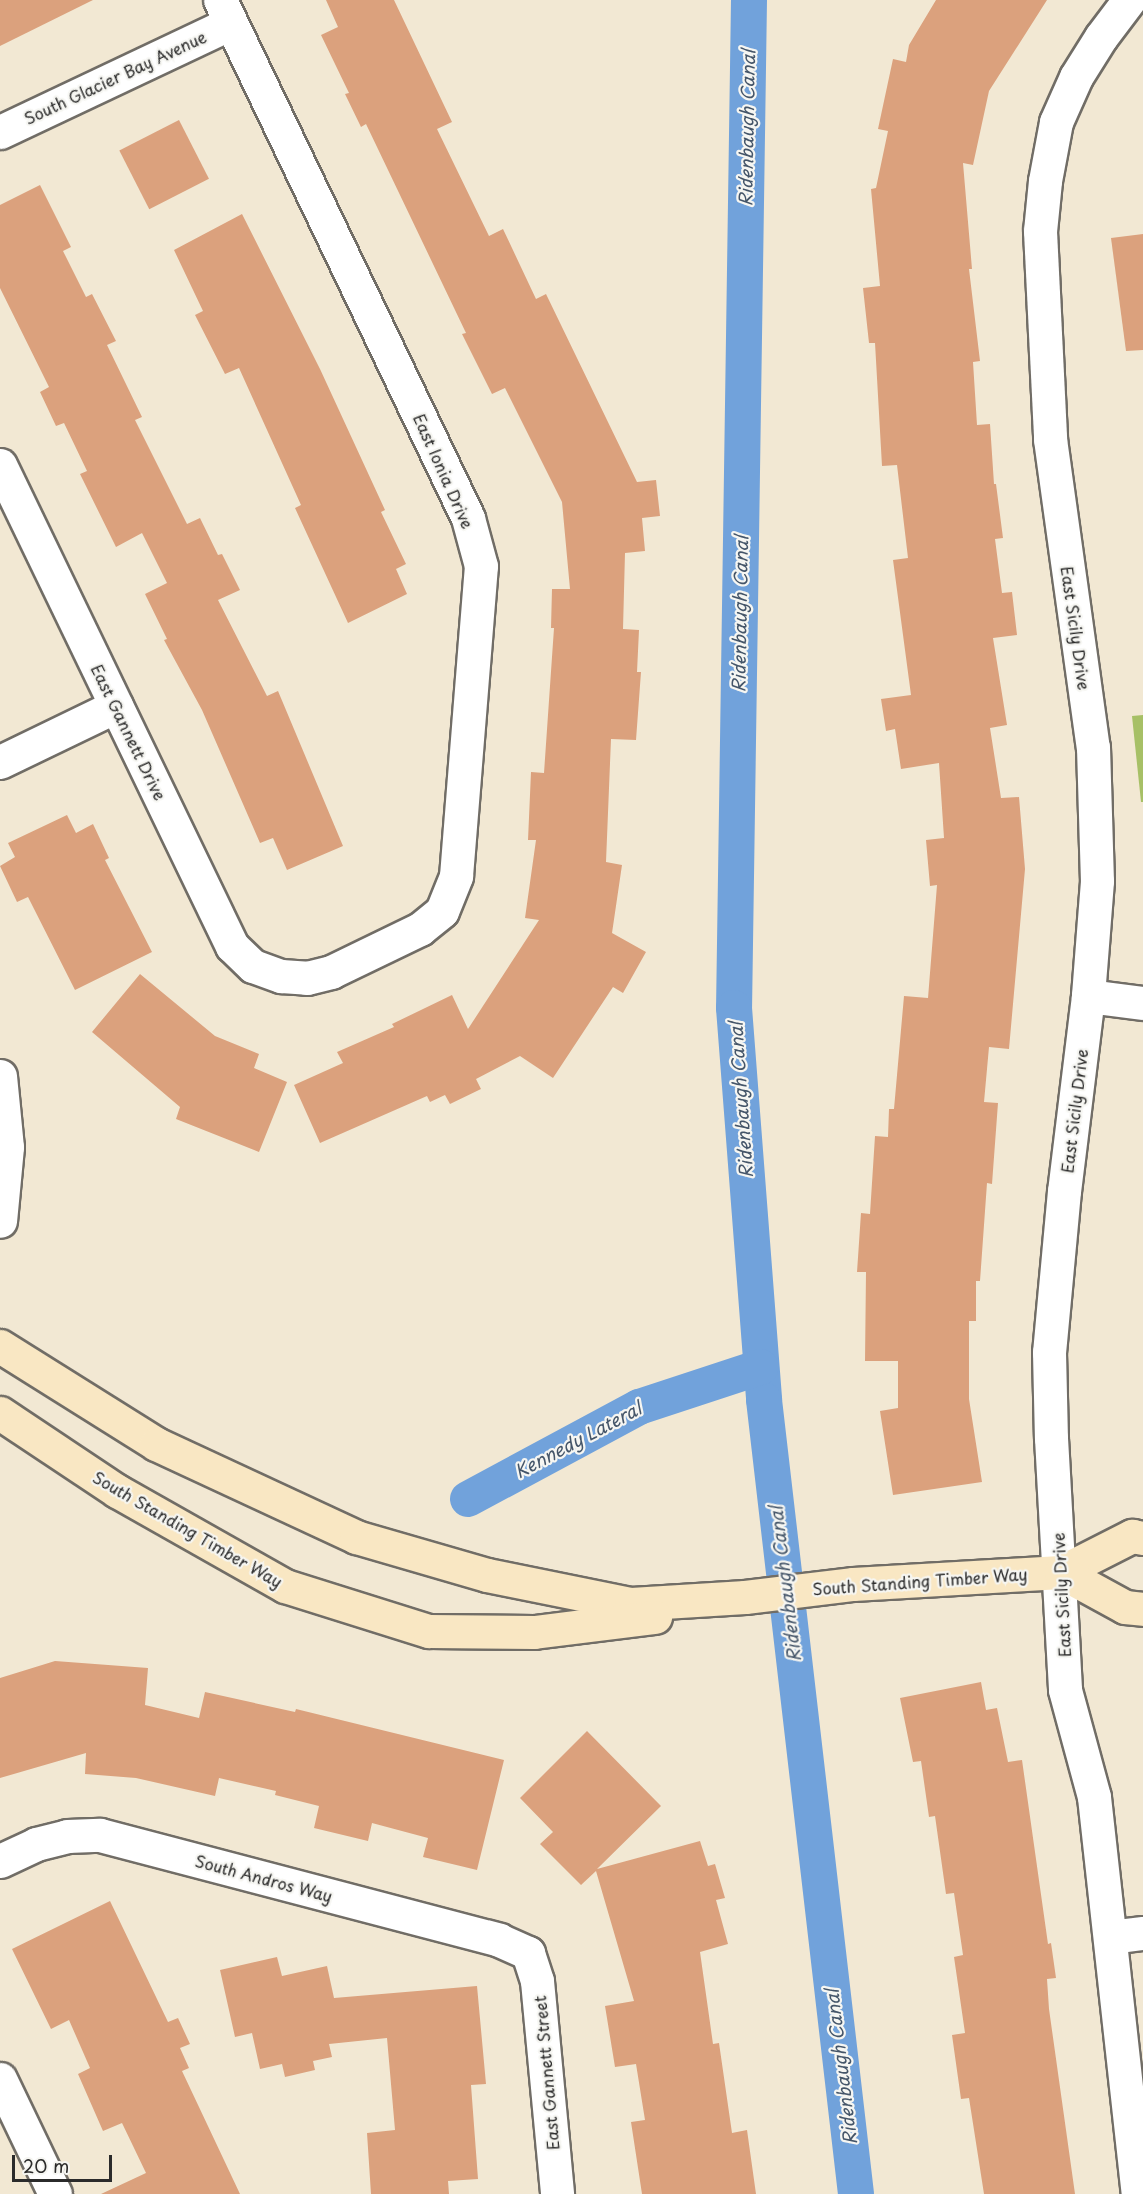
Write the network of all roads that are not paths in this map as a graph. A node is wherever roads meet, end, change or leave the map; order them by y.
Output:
1 (1129, 0) edge
2 (225, 11) edge
3 (0, 132) edge
4 (0, 465) edge
5 (116, 706) junction
6 (0, 762) edge
7 (281, 976) joint
8 (1088, 996) junction
9 (1143, 1003) edge
10 (0, 1076) edge
11 (0, 1221) edge
12 (0, 1346) edge
13 (0, 1413) edge
14 (1143, 1538) edge
15 (1060, 1572) junction
16 (745, 1597) junction
17 (1143, 1609) edge
18 (0, 1861) edge
19 (1143, 1933) edge
20 (1110, 1937) junction
21 (528, 1953) joint
22 (0, 2079) edge
23 (55, 2194) edge
24 (557, 2194) edge
25 (1138, 2194) edge

1 - 8 street, East Sicily Drive
2 - 3 street, South Glacier Bay Avenue
2 - 7 street, East Ionia Drive
4 - 5 street, East Gannett Drive
5 - 6 street
5 - 7 street, East Gannett Drive
8 - 9 street
8 - 15 street, East Sicily Drive
10 - 11 street
12 - 16 street, South Standing Timber Way
13 - 16 street, South Standing Timber Way
14 - 15 street, South Standing Timber Way
15 - 16 street, South Standing Timber Way
15 - 17 street
15 - 20 street, East Sicily Drive
18 - 21 street, South Andros Way
19 - 20 street
20 - 25 street, East Sicily Drive
21 - 24 street, East Gannett Street
22 - 23 street

